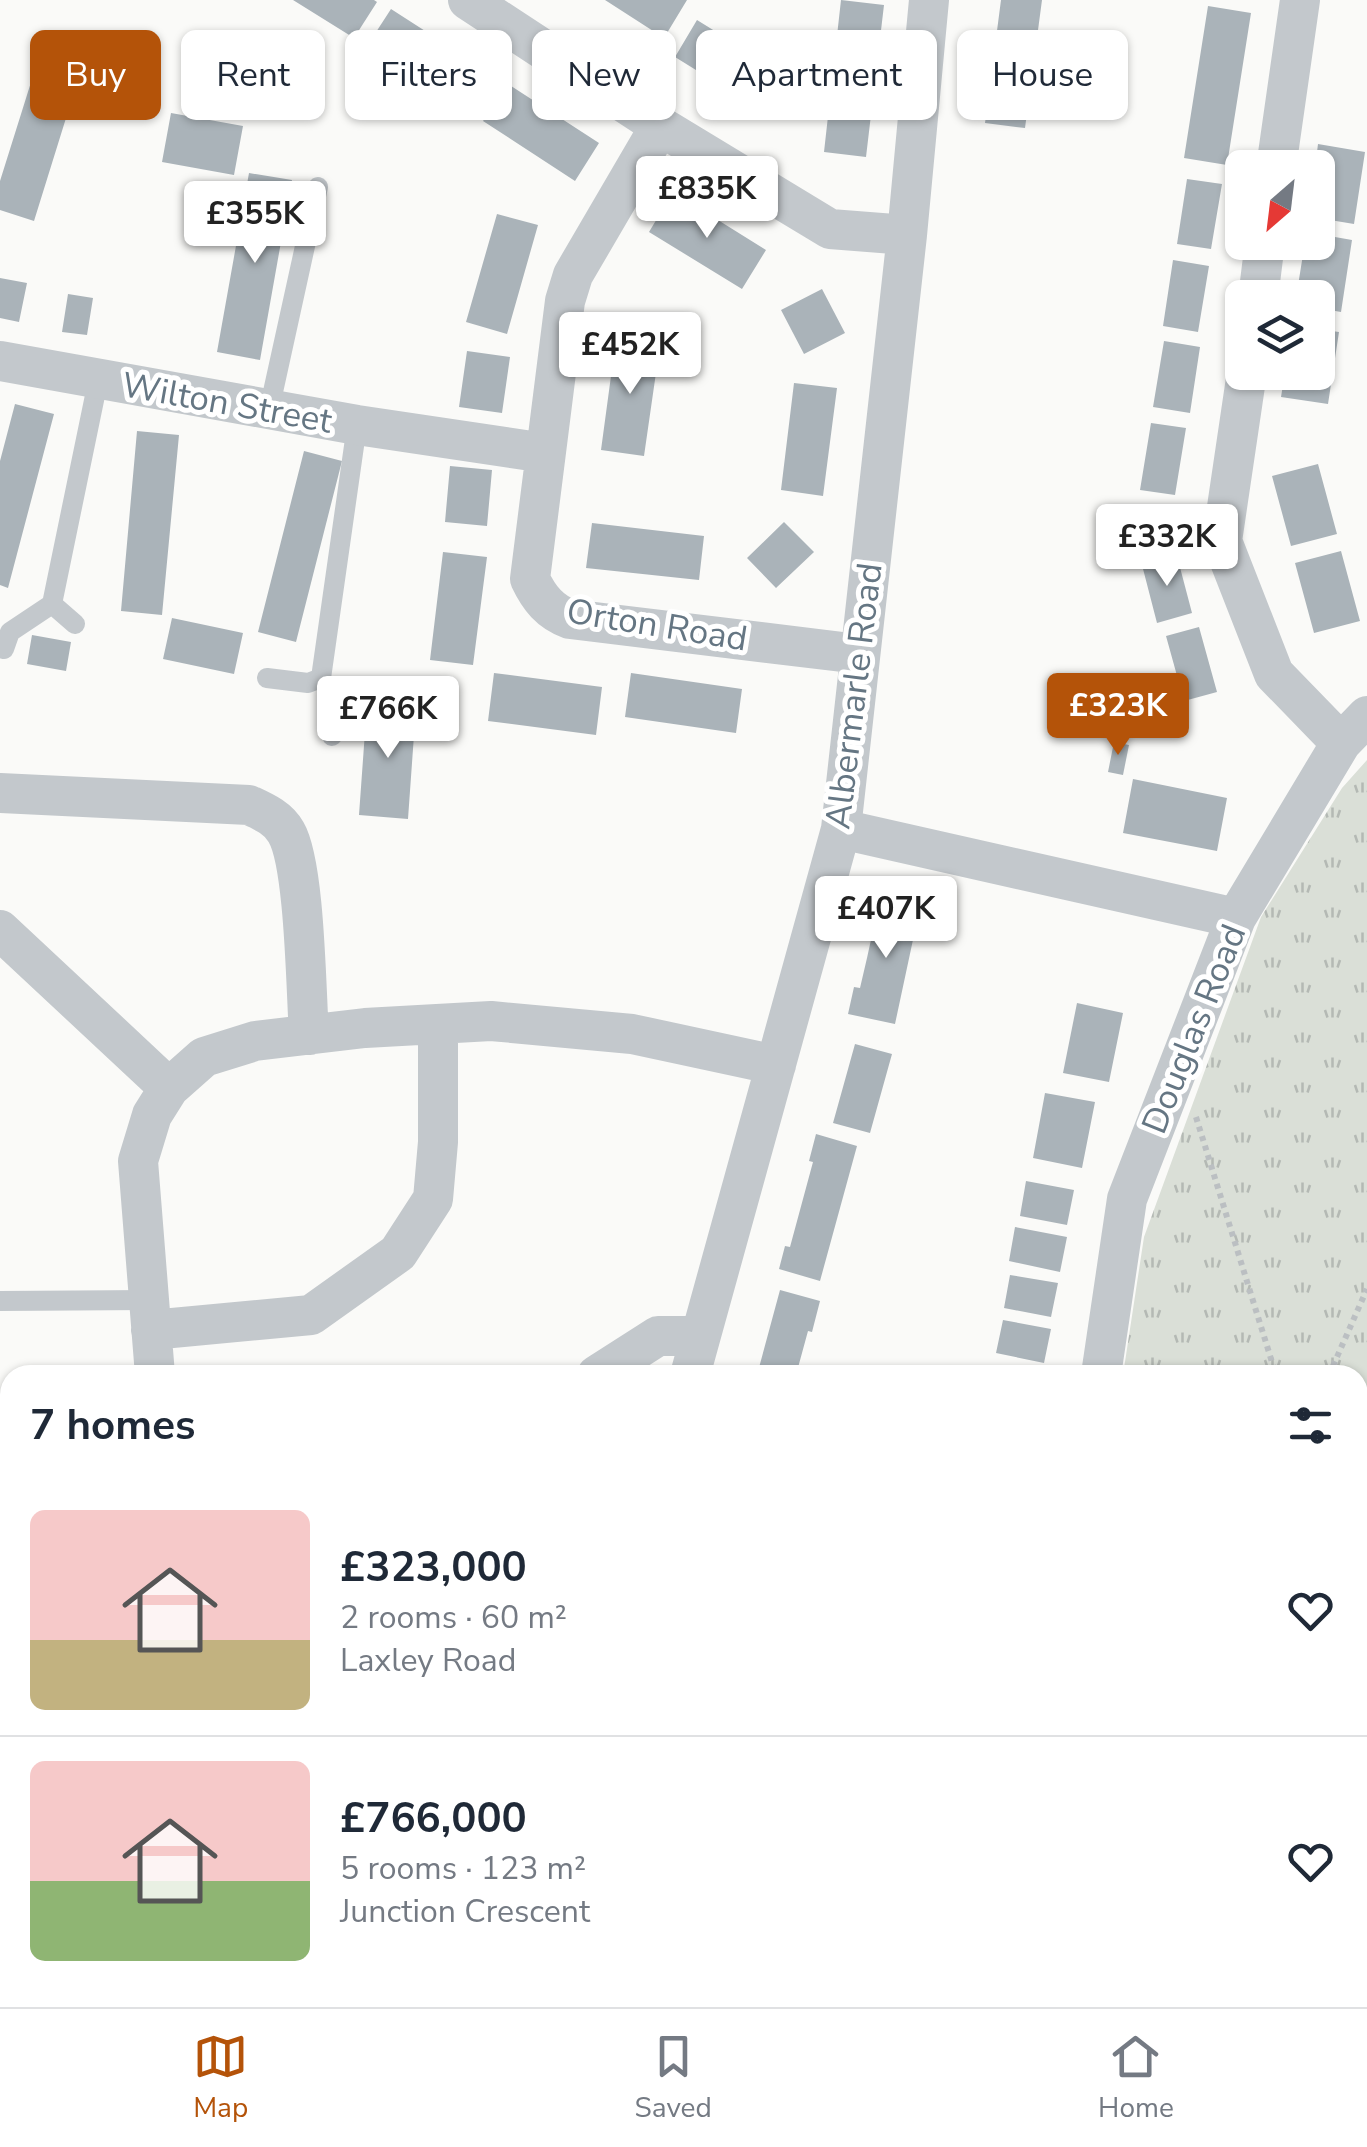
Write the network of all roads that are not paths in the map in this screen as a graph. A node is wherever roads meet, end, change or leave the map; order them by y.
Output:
1 (468, 0) edge
2 (930, 0) edge
3 (1300, 0) edge
4 (660, 126) junction
5 (1279, 150) edge
6 (318, 187) dead end
7 (907, 235) junction
8 (0, 361) edge
9 (98, 380) junction
10 (1244, 390) edge
11 (269, 410) junction
12 (357, 425) junction
13 (545, 453) junction
14 (52, 604) junction
15 (75, 624) dead end
16 (4, 650) dead end
17 (859, 654) junction
18 (266, 678) dead end
19 (321, 678) junction
20 (1354, 730) edge
21 (332, 736) dead end
22 (0, 793) edge
23 (842, 829) junction
24 (1236, 918) junction
25 (0, 930) edge
26 (438, 1024) junction
27 (309, 1035) junction
28 (776, 1065) junction
29 (169, 1088) junction
30 (0, 1301) edge
31 (150, 1315) junction
32 (700, 1336) junction
33 (154, 1365) edge
34 (612, 1365) edge
35 (693, 1365) edge
36 (1102, 1365) edge

1 - 4 street
2 - 7 street, Albermarle Road
3 - 5 street
4 - 7 street
4 - 13 street, Orton Road
6 - 11 lane
7 - 17 street, Albermarle Road
8 - 9 street, Wilton Street
9 - 11 street, Wilton Street
9 - 14 lane, Wilton Street
10 - 20 street
11 - 12 street, Wilton Street
12 - 13 street, Wilton Street
12 - 19 lane, Wilton Street
13 - 17 street, Orton Road
14 - 15 lane
14 - 16 lane
17 - 23 street, Albermarle Road
18 - 19 lane
19 - 21 lane, Wilton Street
20 - 24 street, Douglas Road
22 - 27 street
23 - 24 street
23 - 28 street, Albermarle Road
24 - 36 street, Douglas Road
25 - 29 street
26 - 27 street
26 - 28 street
26 - 31 street
27 - 29 street
28 - 32 street, Albermarle Road
29 - 31 street
30 - 31 lane
31 - 33 street
32 - 34 street
32 - 35 street, Albermarle Road

